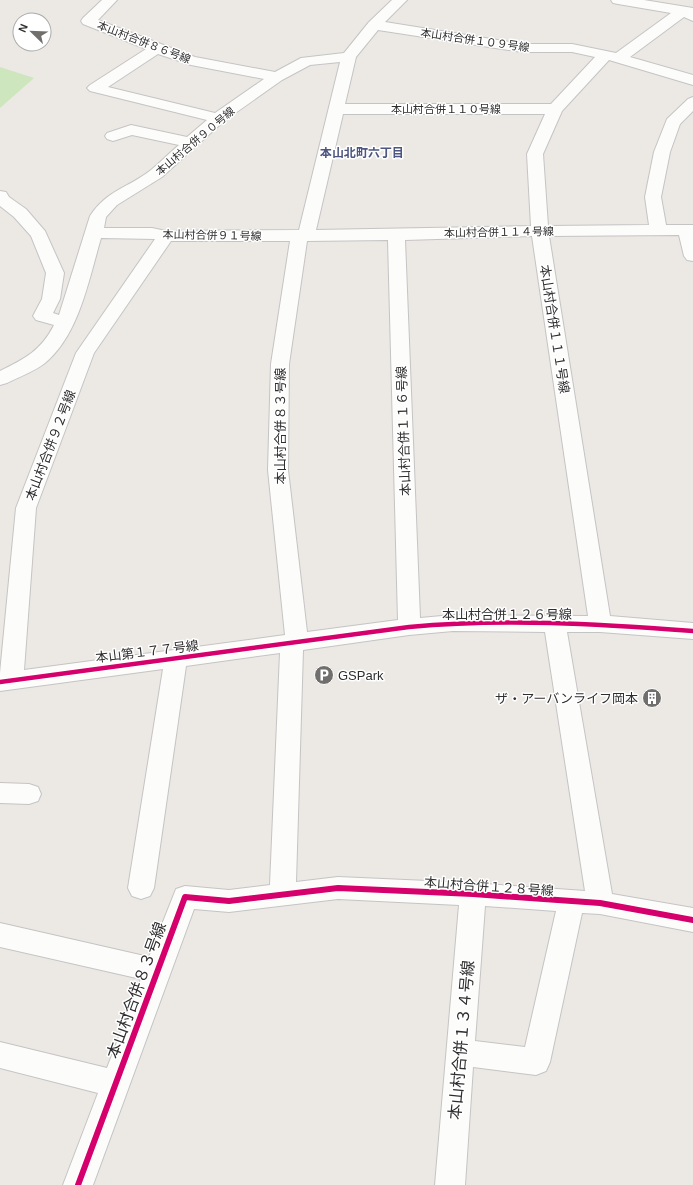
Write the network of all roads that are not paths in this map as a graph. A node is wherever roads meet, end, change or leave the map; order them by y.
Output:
1 (110, 0) edge
2 (400, 0) edge
3 (618, 0) edge
4 (690, 10) edge
5 (374, 25) junction
6 (157, 48) junction
7 (350, 57) junction
8 (612, 57) junction
9 (277, 77) junction
10 (693, 80) edge
11 (693, 102) edge
12 (556, 109) junction
13 (337, 110) junction
14 (218, 118) junction
15 (113, 136) dead end
16 (190, 144) junction
17 (0, 196) edge
18 (658, 230) junction
19 (690, 230) edge
20 (540, 231) junction
21 (94, 233) junction
22 (302, 235) junction
23 (396, 235) junction
24 (166, 236) junction
25 (693, 256) edge
26 (65, 323) junction
27 (4, 374) edge
28 (600, 624) junction
29 (555, 625) junction
30 (409, 627) junction
31 (693, 631) edge
32 (294, 643) junction
33 (176, 658) junction
34 (6, 681) edge
35 (0, 793) edge
36 (29, 794) dead end
37 (141, 888) dead end
38 (283, 894) junction
39 (474, 894) junction
40 (571, 902) junction
41 (600, 903) junction
42 (693, 920) edge
43 (0, 935) edge
44 (157, 971) junction
45 (460, 1052) junction
46 (0, 1055) edge
47 (115, 1084) junction
48 (78, 1185) edge
49 (450, 1185) edge

1 - 6 street, 本山村合併８６号線
2 - 5 street, 本山村合併８３号線
3 - 4 street
4 - 8 street, 本山村合併１１１号線
5 - 7 street, 本山村合併８３号線
5 - 8 street, 本山村合併１０９号線
6 - 9 street, 本山村合併８６号線
6 - 14 street
7 - 9 street, 本山村合併９０号線
7 - 13 street, 本山村合併８３号線
8 - 10 street, 本山村合併１０９号線
8 - 12 street, 本山村合併１１１号線
9 - 14 street, 本山村合併９０号線
11 - 18 street
12 - 13 street, 本山村合併１１０号線
12 - 20 street, 本山村合併１１１号線
13 - 22 street, 本山村合併８３号線
14 - 16 street, 本山村合併９０号線
15 - 16 street
16 - 21 street, 本山村合併９０号線
17 - 26 street
18 - 19 street, 本山村合併１１４号線
18 - 20 street, 本山村合併１１４号線
19 - 25 street
20 - 23 street, 本山村合併１１４号線
20 - 28 street, 本山村合併１１１号線
21 - 24 street, 本山村合併９１号線
21 - 26 street, 本山村合併９０号線
22 - 23 street, 本山村合併１１４号線
22 - 24 street, 本山村合併９１号線
22 - 32 street, 本山村合併８３号線
23 - 30 street, 本山村合併１１６号線
24 - 34 street, 本山村合併９２号線
26 - 27 street, 本山村合併９０号線
28 - 29 street, 本山村合併１２６号線
28 - 31 street, 本山村合併１２６号線
29 - 30 street, 本山村合併１２６号線
29 - 41 street
30 - 32 street, 本山村合併１２６号線
32 - 33 street, 本山第１７７号線
32 - 38 street, 本山村合併８３号線
33 - 34 street, 本山第１７７号線
33 - 37 street
35 - 36 street
38 - 39 street, 本山村合併１２８号線
38 - 44 street, 本山村合併８３号線
39 - 40 street, 本山村合併１２８号線
39 - 45 street, 本山村合併１３４号線
40 - 41 street, 本山村合併１２８号線
40 - 45 street
41 - 42 street, 本山村合併１２８号線
43 - 44 street
44 - 47 street, 本山村合併８３号線
45 - 49 street, 本山村合併１３４号線
46 - 47 street
47 - 48 street, 本山村合併８３号線

